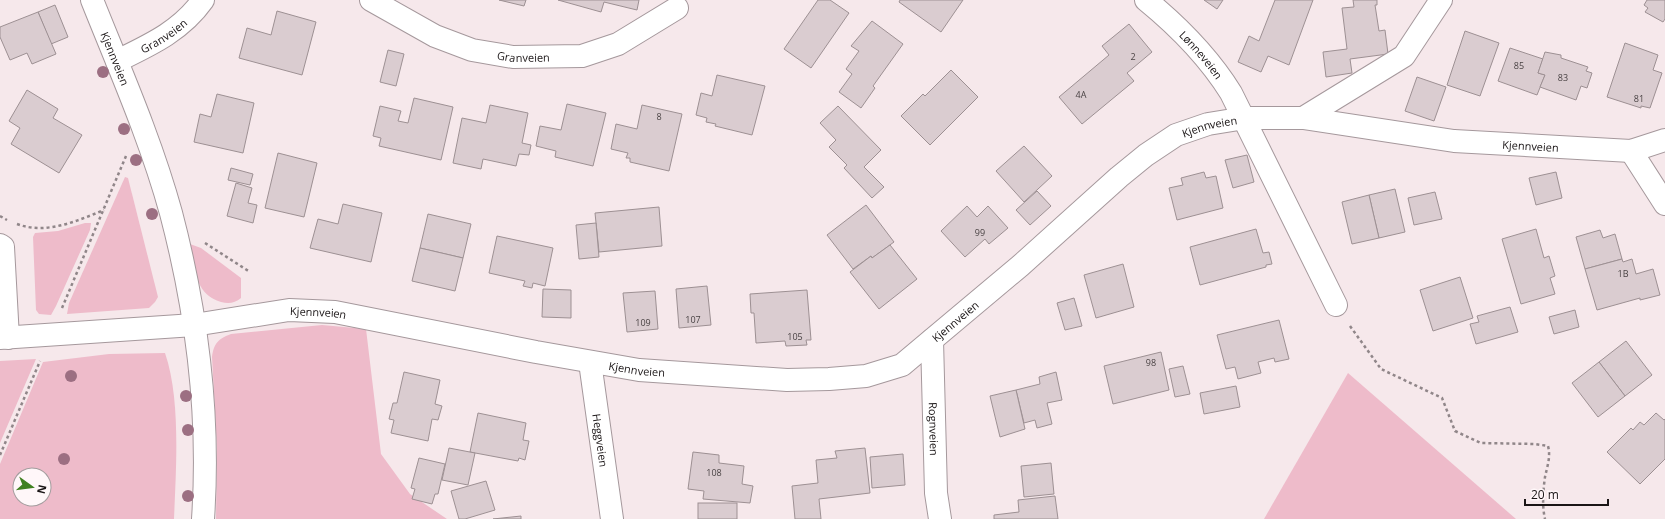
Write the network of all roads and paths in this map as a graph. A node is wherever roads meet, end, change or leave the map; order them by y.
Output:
1 (92, 0) edge
2 (203, 0) edge
3 (370, 0) edge
4 (1146, 0) edge
5 (1441, 0) edge
6 (676, 8) dead end
7 (117, 61) junction
8 (1245, 118) junction
9 (1303, 118) junction
10 (1665, 140) edge
11 (125, 150) dead end
12 (1631, 151) junction
13 (126, 156) junction
14 (129, 162) dead end
15 (1665, 204) edge
16 (104, 210) junction
17 (0, 216) edge
18 (203, 242) dead end
19 (0, 245) edge
20 (250, 272) dead end
21 (1336, 305) joint
22 (194, 325) junction
23 (51, 335) junction
24 (4, 338) edge
25 (932, 340) junction
26 (590, 362) junction
27 (0, 455) edge
28 (203, 519) edge
29 (612, 519) edge
30 (940, 519) edge
31 (1545, 519) edge

1 - 7 street, Kjennveien
2 - 7 street, Granveien
3 - 6 street, Granveien
4 - 8 street, Lønneveien
5 - 9 street
7 - 22 street, Kjennveien
8 - 9 street, Kjennveien
8 - 21 street, Lønneveien
8 - 25 street, Kjennveien
9 - 12 street, Kjennveien
10 - 12 street, Kjennveien
11 - 13 path
12 - 15 street
13 - 14 path
13 - 16 path
16 - 17 path
16 - 23 path
18 - 20 path
19 - 24 street
21 - 31 path
22 - 23 street
22 - 26 street, Kjennveien
22 - 28 street, Kjennveien
23 - 24 street
23 - 27 path
25 - 26 street, Kjennveien
25 - 30 street, Rognveien
26 - 29 street, Heggveien

